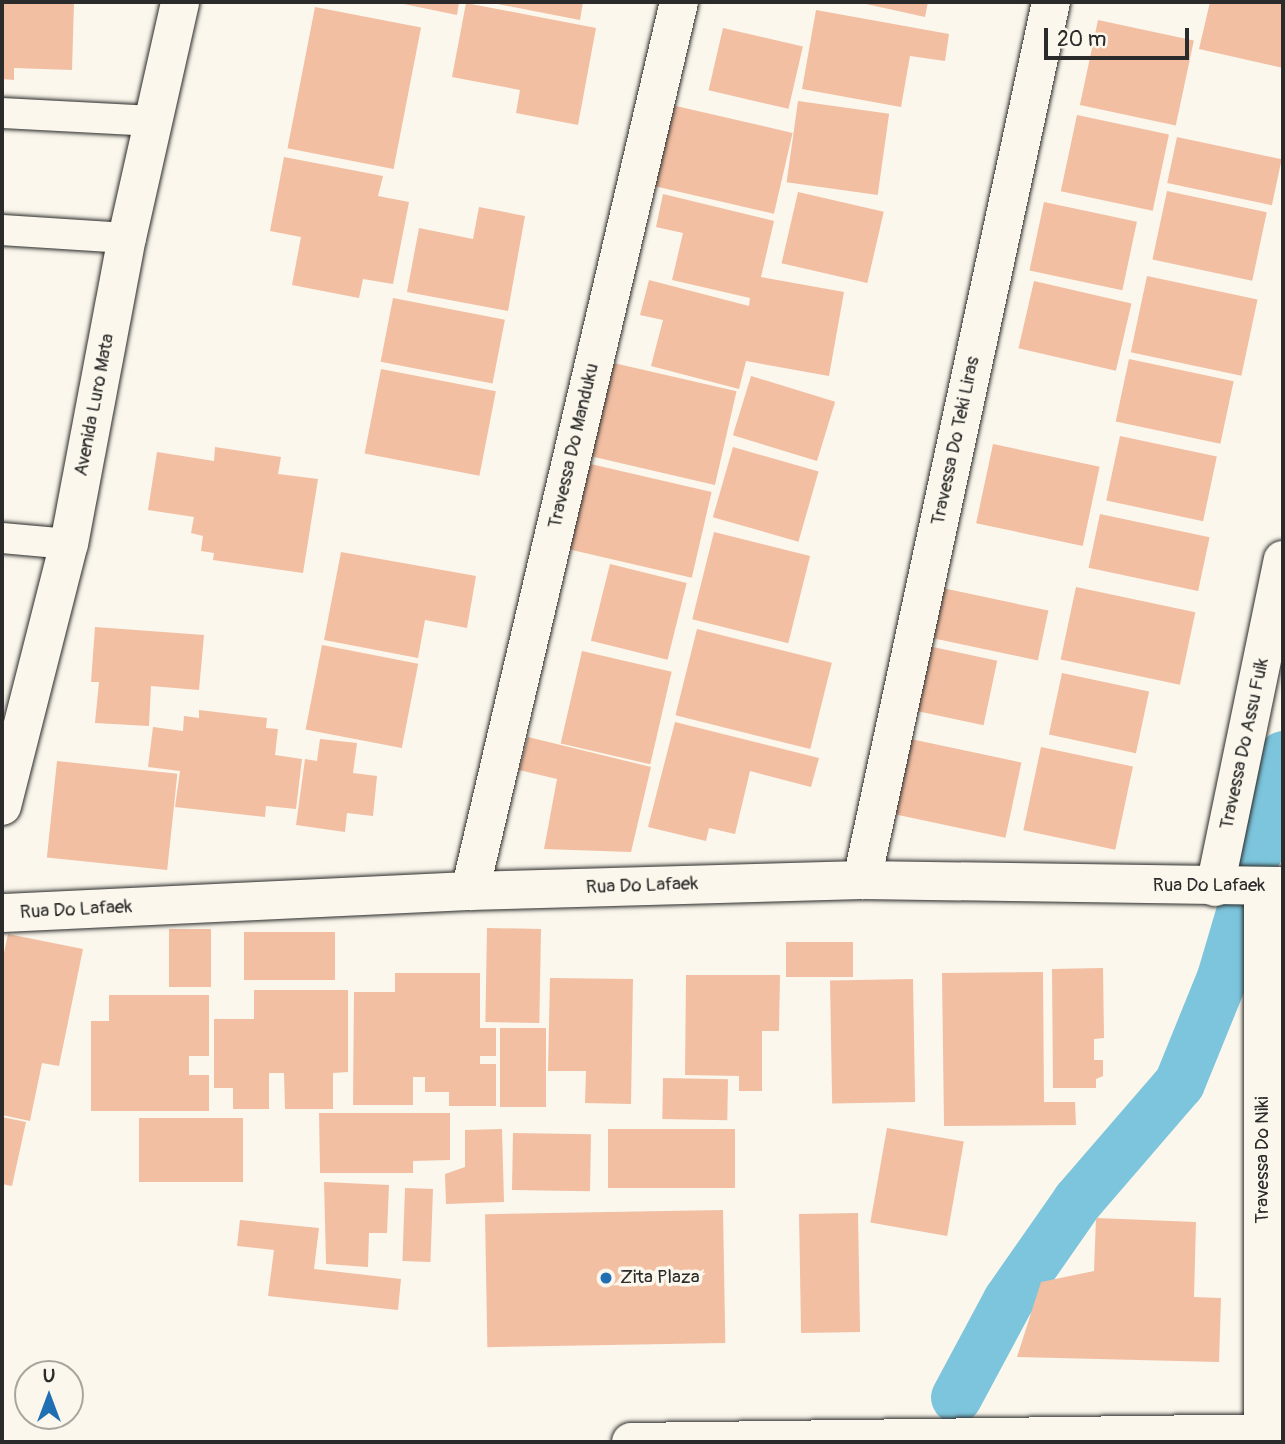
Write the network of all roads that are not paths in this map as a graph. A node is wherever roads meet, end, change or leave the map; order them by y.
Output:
1 (180, 2) edge
2 (679, 2) edge
3 (1051, 2) edge
4 (2, 113) edge
5 (153, 121) junction
6 (2, 230) edge
7 (127, 238) junction
8 (2, 538) edge
9 (69, 544) junction
10 (1283, 560) edge
11 (2, 803) edge
12 (862, 880) junction
13 (1215, 887) junction
14 (1273, 887) edge
15 (470, 891) junction
16 (2, 913) edge
17 (1273, 1433) edge
18 (631, 1442) edge

1 - 5 street, Avenida Luro Mata
2 - 15 street, Travessa Do Manduku
3 - 12 street, Travessa Do Teki Liras
4 - 5 lane
5 - 7 street, Avenida Luro Mata
6 - 7 lane
7 - 9 street, Avenida Luro Mata
8 - 9 lane
9 - 11 street, Avenida Luro Mata
10 - 13 street, Travessa Do Assu Fuik
12 - 13 street, Rua Do Lafaek
12 - 15 street, Rua Do Lafaek
13 - 14 street, Rua Do Lafaek
14 - 17 street, Travessa Do Niki
15 - 16 street, Rua Do Lafaek
17 - 18 street

